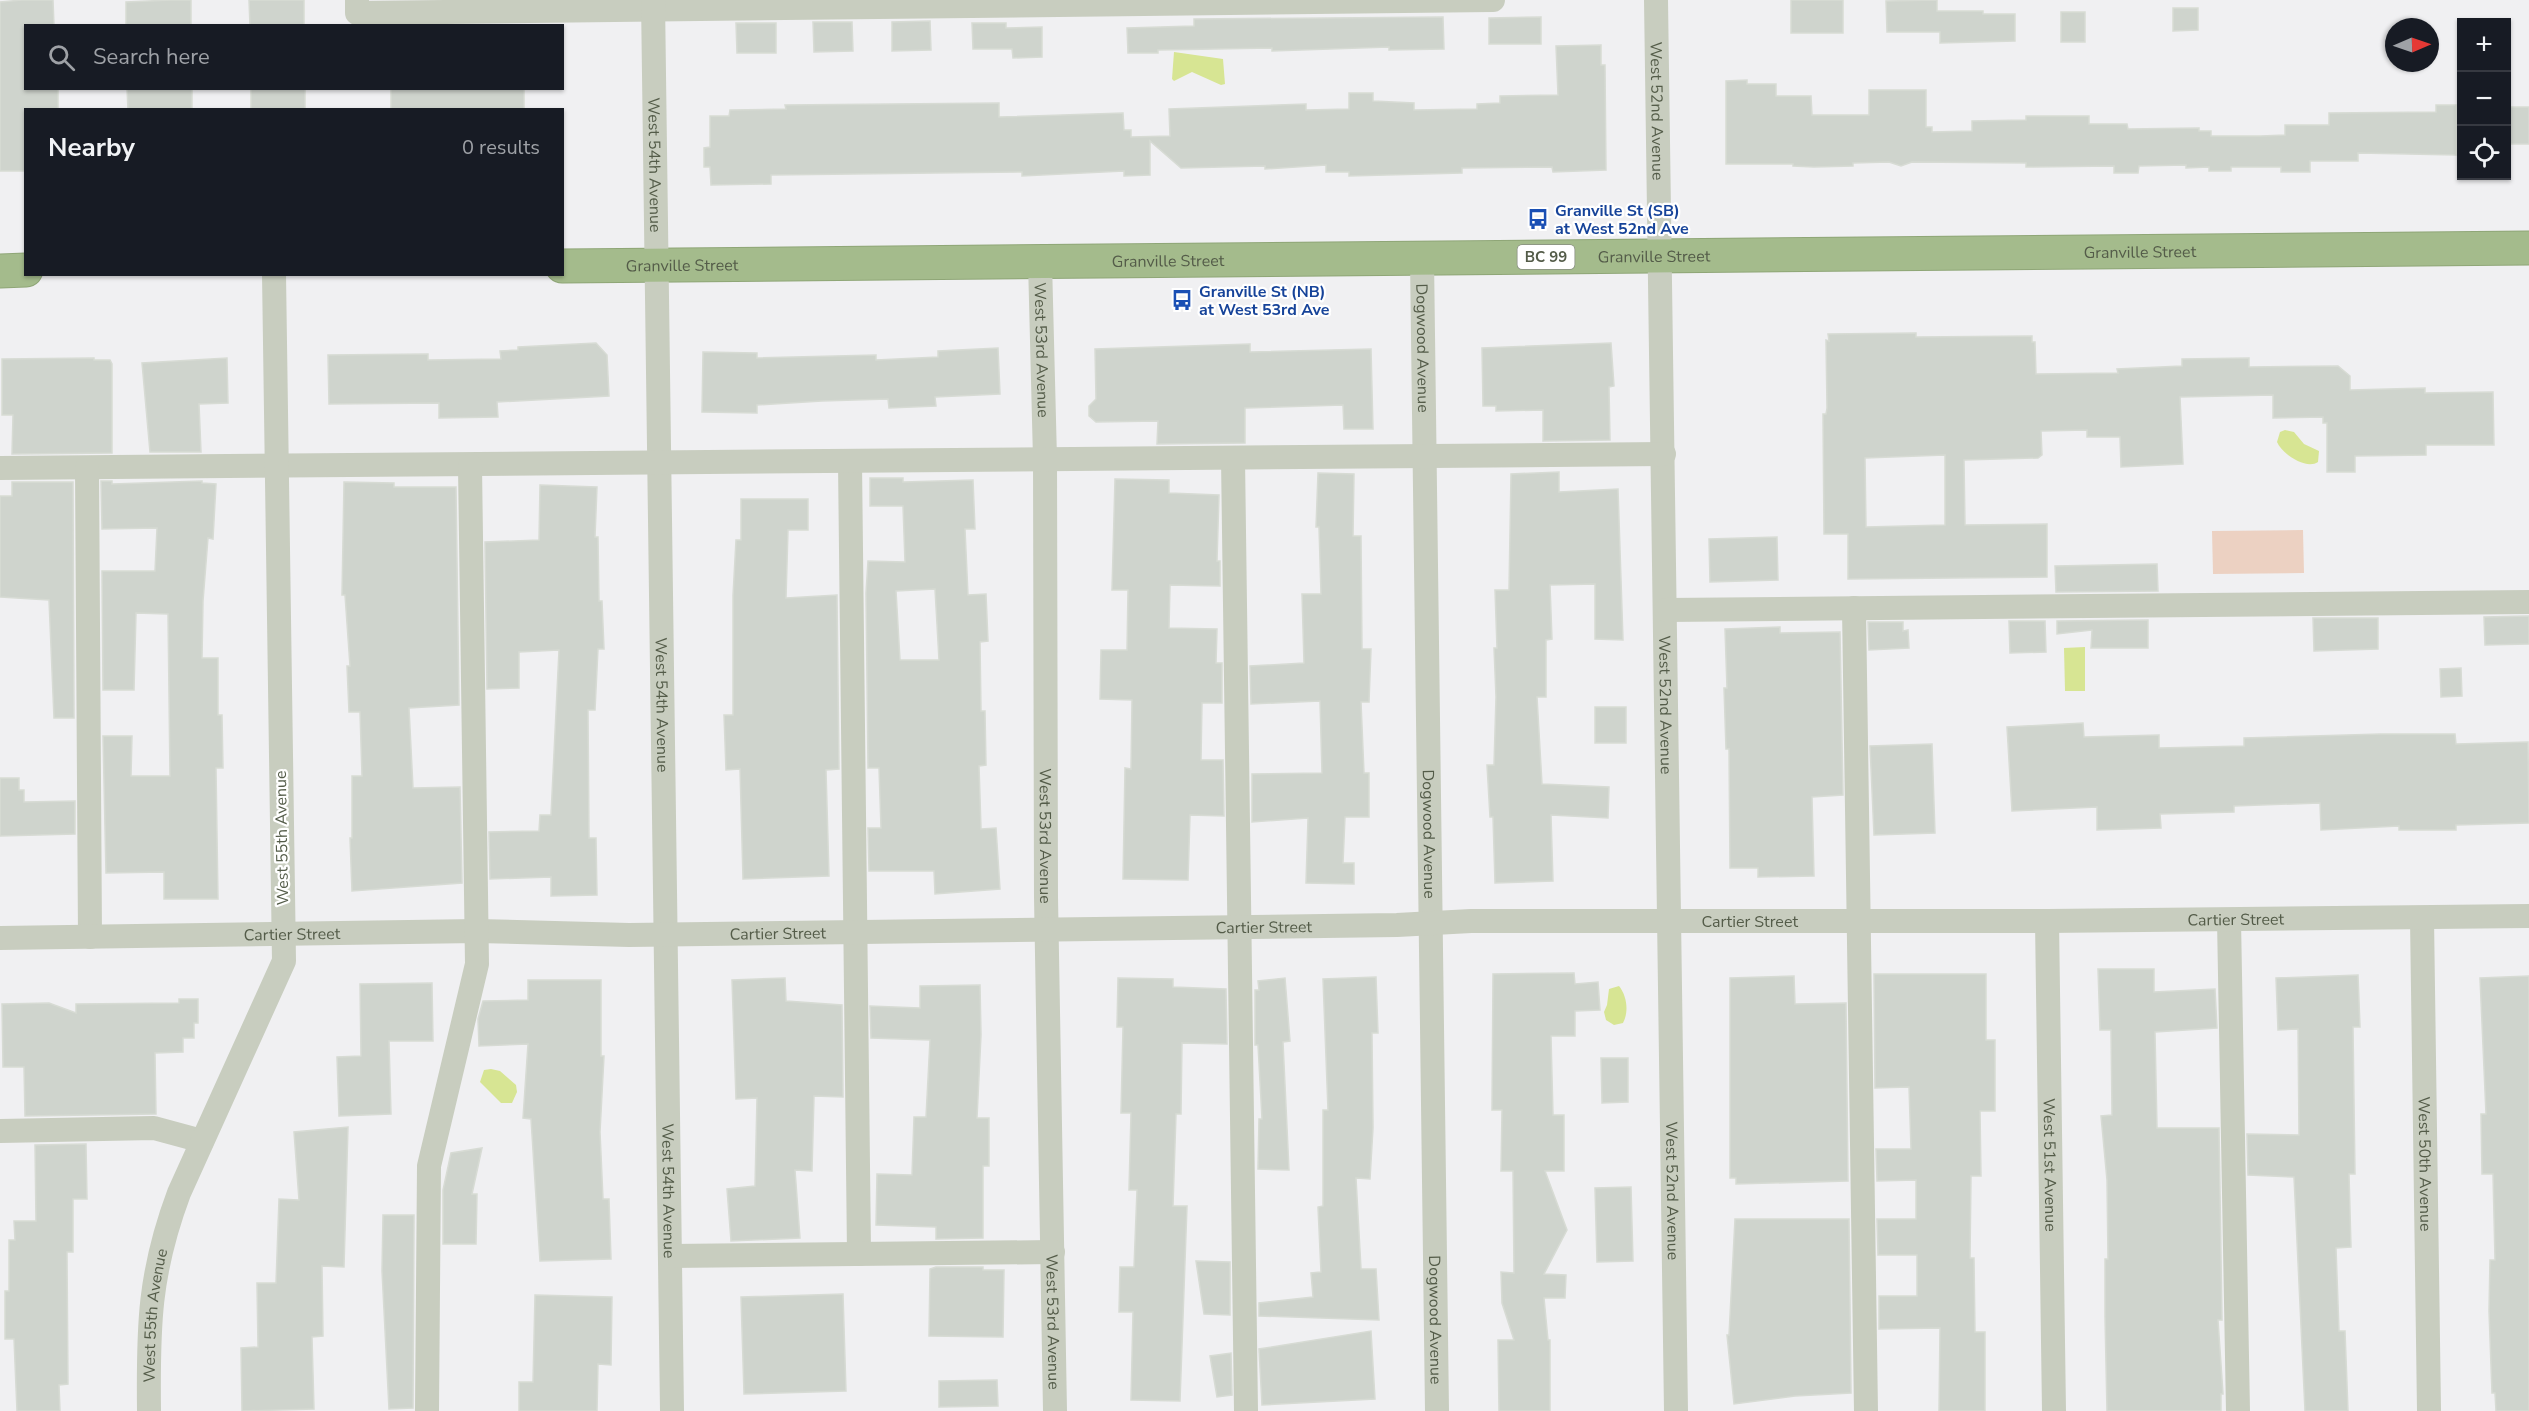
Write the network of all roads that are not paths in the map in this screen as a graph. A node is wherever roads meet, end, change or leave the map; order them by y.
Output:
1 (357, 0) edge
2 (1493, 0) edge
3 (1656, 0) edge
4 (653, 6) edge
5 (2529, 248) edge
6 (1661, 256) junction
7 (1422, 258) junction
8 (1040, 262) junction
9 (656, 265) junction
10 (564, 266) edge
11 (24, 270) edge
12 (0, 271) edge
13 (274, 276) edge
14 (1664, 454) junction
15 (1425, 456) junction
16 (1233, 458) junction
17 (1045, 459) junction
18 (850, 462) junction
19 (659, 464) junction
20 (470, 466) junction
21 (0, 468) edge
22 (87, 468) junction
23 (275, 468) junction
24 (2529, 603) edge
25 (1854, 608) junction
26 (1666, 610) junction
27 (2529, 916) edge
28 (2422, 918) junction
29 (2229, 920) junction
30 (1670, 921) junction
31 (1860, 921) junction
32 (2047, 921) junction
33 (1431, 924) junction
34 (1239, 928) junction
35 (1047, 930) junction
36 (477, 931) junction
37 (855, 933) junction
38 (283, 934) junction
39 (665, 935) junction
40 (90, 937) junction
41 (0, 938) edge
42 (0, 1131) edge
43 (202, 1140) junction
44 (1053, 1252) junction
45 (859, 1254) junction
46 (670, 1256) junction
47 (149, 1411) edge
48 (428, 1411) edge
49 (672, 1411) edge
50 (1055, 1411) edge
51 (1246, 1411) edge
52 (1437, 1411) edge
53 (1676, 1411) edge
54 (1866, 1411) edge
55 (2054, 1411) edge
56 (2238, 1411) edge
57 (2429, 1411) edge

1 - 4 street
2 - 4 street
3 - 6 street, West 52nd Avenue
4 - 9 street, West 54th Avenue
5 - 6 highway, Granville Street / BC 99
6 - 7 highway, Granville Street / BC 99
6 - 14 street, West 52nd Avenue
7 - 8 highway, Granville Street / BC 99
7 - 15 street, Dogwood Avenue
8 - 9 highway, Granville Street / BC 99
8 - 17 street, West 53rd Avenue
9 - 10 highway, Granville Street / BC 99
9 - 19 street, West 54th Avenue
11 - 12 highway
13 - 23 street, West 55th Avenue
14 - 15 street
14 - 26 street, West 52nd Avenue
15 - 16 street
15 - 33 street, Dogwood Avenue
16 - 17 street
16 - 34 street
17 - 18 street
17 - 35 street, West 53rd Avenue
18 - 19 street
18 - 37 street
19 - 20 street
19 - 39 street, West 54th Avenue
20 - 23 street
20 - 36 street
21 - 22 street
22 - 23 street
22 - 40 street
23 - 38 street, West 55th Avenue
24 - 25 street
25 - 26 street
25 - 31 street
26 - 30 street, West 52nd Avenue
27 - 28 street, Cartier Street
28 - 29 street, Cartier Street
28 - 57 street, West 50th Avenue
29 - 32 street, Cartier Street
29 - 56 street
30 - 31 street, Cartier Street
30 - 33 street, Cartier Street
30 - 53 street, West 52nd Avenue
31 - 32 street, Cartier Street
31 - 54 street
32 - 55 street, West 51st Avenue
33 - 34 street, Cartier Street
33 - 52 street, Dogwood Avenue
34 - 35 street, Cartier Street
34 - 51 street
35 - 37 street, Cartier Street
35 - 44 street, West 53rd Avenue
36 - 38 street, Cartier Street
36 - 39 street, Cartier Street
36 - 48 street
37 - 39 street, Cartier Street
37 - 45 street
38 - 40 street, Cartier Street
38 - 43 street, West 55th Avenue
39 - 46 street, West 54th Avenue
40 - 41 street, Cartier Street
42 - 43 street
43 - 47 street, West 55th Avenue
44 - 45 street
44 - 50 street, West 53rd Avenue
45 - 46 street
46 - 49 street, West 54th Avenue

